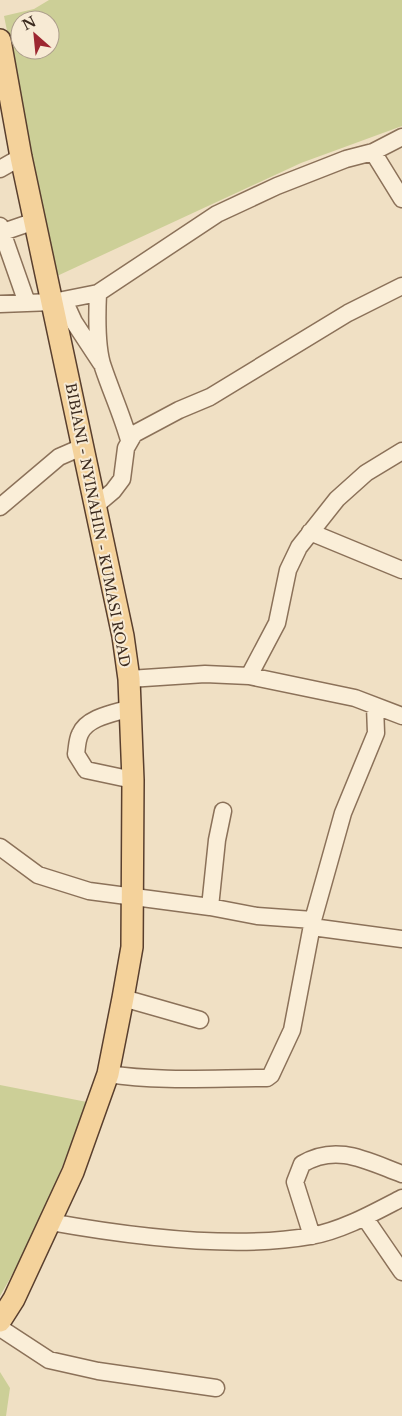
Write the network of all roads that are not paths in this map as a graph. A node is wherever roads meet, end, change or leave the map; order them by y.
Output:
1 (0, 40) edge
2 (402, 137) edge
3 (373, 152) junction
4 (21, 157) junction
5 (0, 168) edge
6 (402, 199) edge
7 (35, 221) junction
8 (1, 229) edge
9 (402, 286) edge
10 (98, 293) junction
11 (58, 301) junction
12 (27, 303) junction
13 (0, 304) edge
14 (102, 365) junction
15 (129, 440) junction
16 (82, 447) junction
17 (402, 451) edge
18 (0, 507) edge
19 (94, 507) junction
20 (310, 532) junction
21 (402, 570) edge
22 (249, 676) junction
23 (129, 679) junction
24 (374, 706) junction
25 (131, 708) junction
26 (402, 716) edge
27 (402, 721) edge
28 (376, 733) junction
29 (133, 780) junction
30 (223, 811) dead end
31 (0, 847) edge
32 (132, 898) junction
33 (210, 907) junction
34 (312, 923) junction
35 (402, 939) edge
36 (123, 998) junction
37 (200, 1020) dead end
38 (108, 1074) junction
39 (402, 1174) edge
40 (402, 1198) edge
41 (365, 1218) junction
42 (50, 1222) junction
43 (312, 1236) junction
44 (402, 1272) edge
45 (0, 1321) edge
46 (0, 1328) edge
47 (216, 1388) dead end

1 - 4 main road, BIBIANI - NYINAHIN - KUMASI ROAD
2 - 3 street
3 - 6 street
3 - 10 street
4 - 5 street
4 - 7 main road, BIBIANI - NYINAHIN - KUMASI ROAD
7 - 8 street
7 - 11 main road, BIBIANI - NYINAHIN - KUMASI ROAD
8 - 12 street
9 - 15 street
10 - 11 street
10 - 14 street
11 - 12 street
11 - 14 street
11 - 16 main road, BIBIANI - NYINAHIN - KUMASI ROAD
12 - 13 street
14 - 15 street
15 - 19 street
16 - 18 street
16 - 19 main road, BIBIANI - NYINAHIN - KUMASI ROAD
17 - 20 street
19 - 23 main road, BIBIANI - NYINAHIN - KUMASI ROAD
20 - 21 street
20 - 22 street
22 - 23 street
22 - 24 street
23 - 25 main road, BIBIANI - NYINAHIN - KUMASI ROAD
24 - 26 street
24 - 28 street
25 - 29 main road, BIBIANI - NYINAHIN - KUMASI ROAD
25 - 29 street
27 - 28 street
28 - 34 street
29 - 32 main road, BIBIANI - NYINAHIN - KUMASI ROAD
30 - 33 street
31 - 32 street
32 - 33 street
32 - 36 main road, BIBIANI - NYINAHIN - KUMASI ROAD
33 - 34 street
34 - 35 street
34 - 38 street
36 - 37 street
36 - 38 main road, BIBIANI - NYINAHIN - KUMASI ROAD
38 - 42 main road, BIBIANI - NYINAHIN - KUMASI ROAD
39 - 43 street
40 - 41 street
41 - 43 street
41 - 44 street
42 - 43 street
42 - 45 main road, BIBIANI - NYINAHIN - KUMASI ROAD
46 - 47 street

